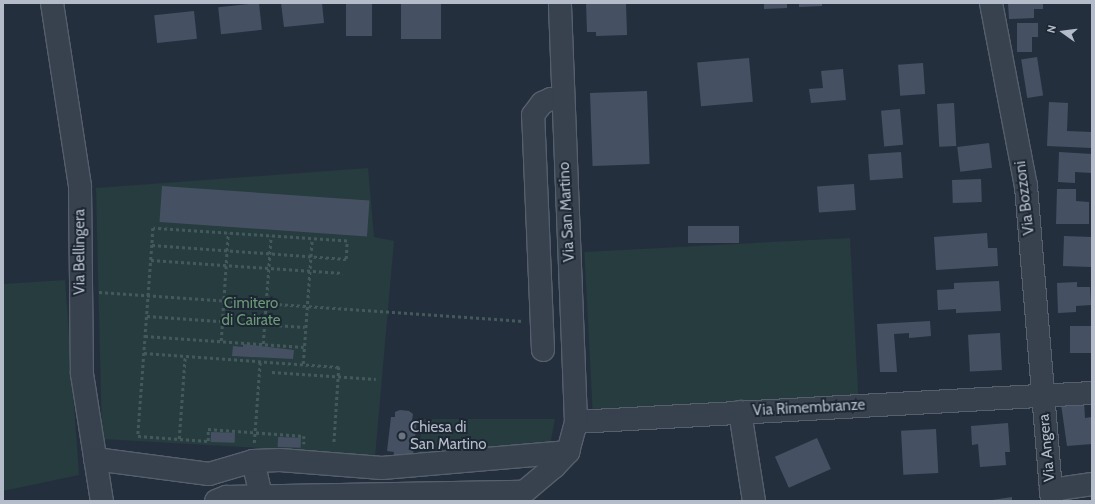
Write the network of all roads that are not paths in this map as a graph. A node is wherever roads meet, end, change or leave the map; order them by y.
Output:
1 (52, 3) edge
2 (560, 3) edge
3 (990, 3) edge
4 (562, 99) junction
5 (543, 350) dead end
6 (1092, 393) edge
7 (1042, 395) junction
8 (740, 412) junction
9 (576, 422) junction
10 (568, 452) junction
11 (95, 460) junction
12 (253, 461) junction
13 (1092, 484) edge
14 (1051, 495) edge
15 (261, 496) junction
16 (102, 501) edge
17 (216, 501) edge
18 (754, 501) edge

1 - 11 street, Via Bellingera
2 - 4 street, Via San Martino
3 - 7 street, Via Bozzoni
4 - 5 street
4 - 9 street, Via San Martino
6 - 7 street, Via Rimembranze
7 - 8 street, Via Rimembranze
7 - 14 street, Via Angera
8 - 9 street, Via Rimembranze
8 - 18 street
9 - 10 street, Via San Martino
10 - 12 street
10 - 15 street
11 - 12 street
11 - 16 street, Via Bellingera
12 - 15 street
13 - 14 street
15 - 17 street

